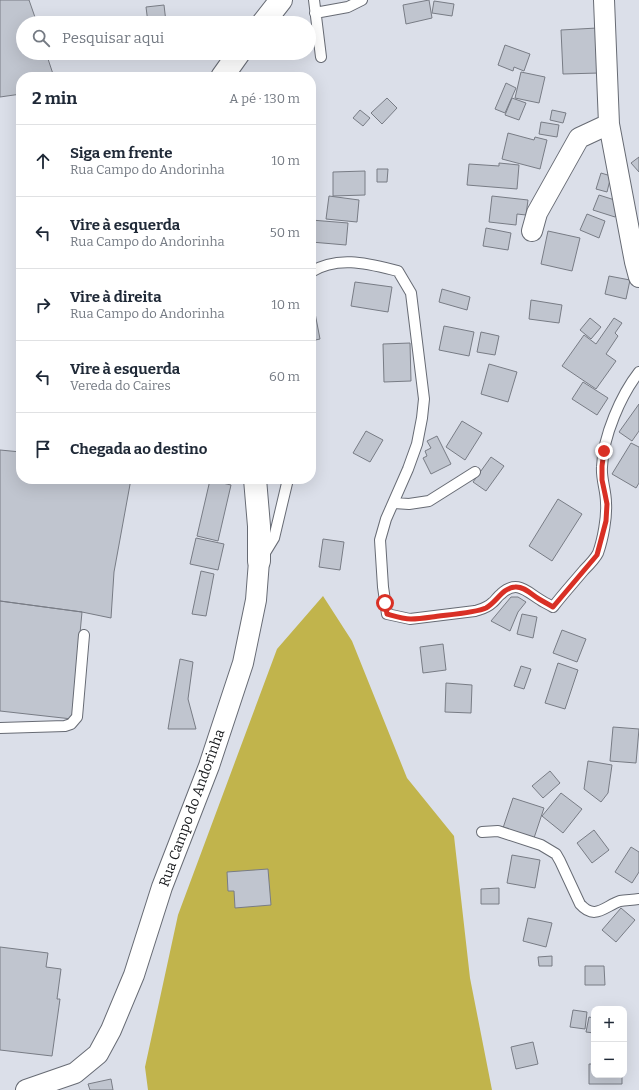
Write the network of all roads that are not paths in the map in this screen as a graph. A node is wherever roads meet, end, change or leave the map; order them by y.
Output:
1 (281, 0) edge
2 (314, 0) edge
3 (362, 0) edge
4 (604, 0) edge
5 (315, 13) junction
6 (269, 16) edge
7 (315, 16) edge
8 (316, 20) edge
9 (321, 57) dead end
10 (234, 60) edge
11 (226, 72) edge
12 (609, 124) junction
13 (532, 231) dead end
14 (316, 270) edge
15 (639, 277) edge
16 (639, 372) edge
17 (475, 472) dead end
18 (255, 484) edge
19 (287, 484) edge
20 (394, 503) junction
21 (259, 561) junction
22 (84, 635) dead end
23 (0, 728) edge
24 (482, 832) dead end
25 (639, 899) edge
26 (26, 1090) edge

1 - 6 main road
2 - 5 lane
3 - 5 lane
4 - 12 street
5 - 7 lane
8 - 9 lane
10 - 11 main road
12 - 13 street
12 - 15 street
14 - 20 lane
16 - 20 lane
17 - 20 lane
18 - 21 main road
19 - 21 lane, Rua Campo do Andorinha
21 - 26 street, Rua Campo do Andorinha
22 - 23 lane
24 - 25 lane

